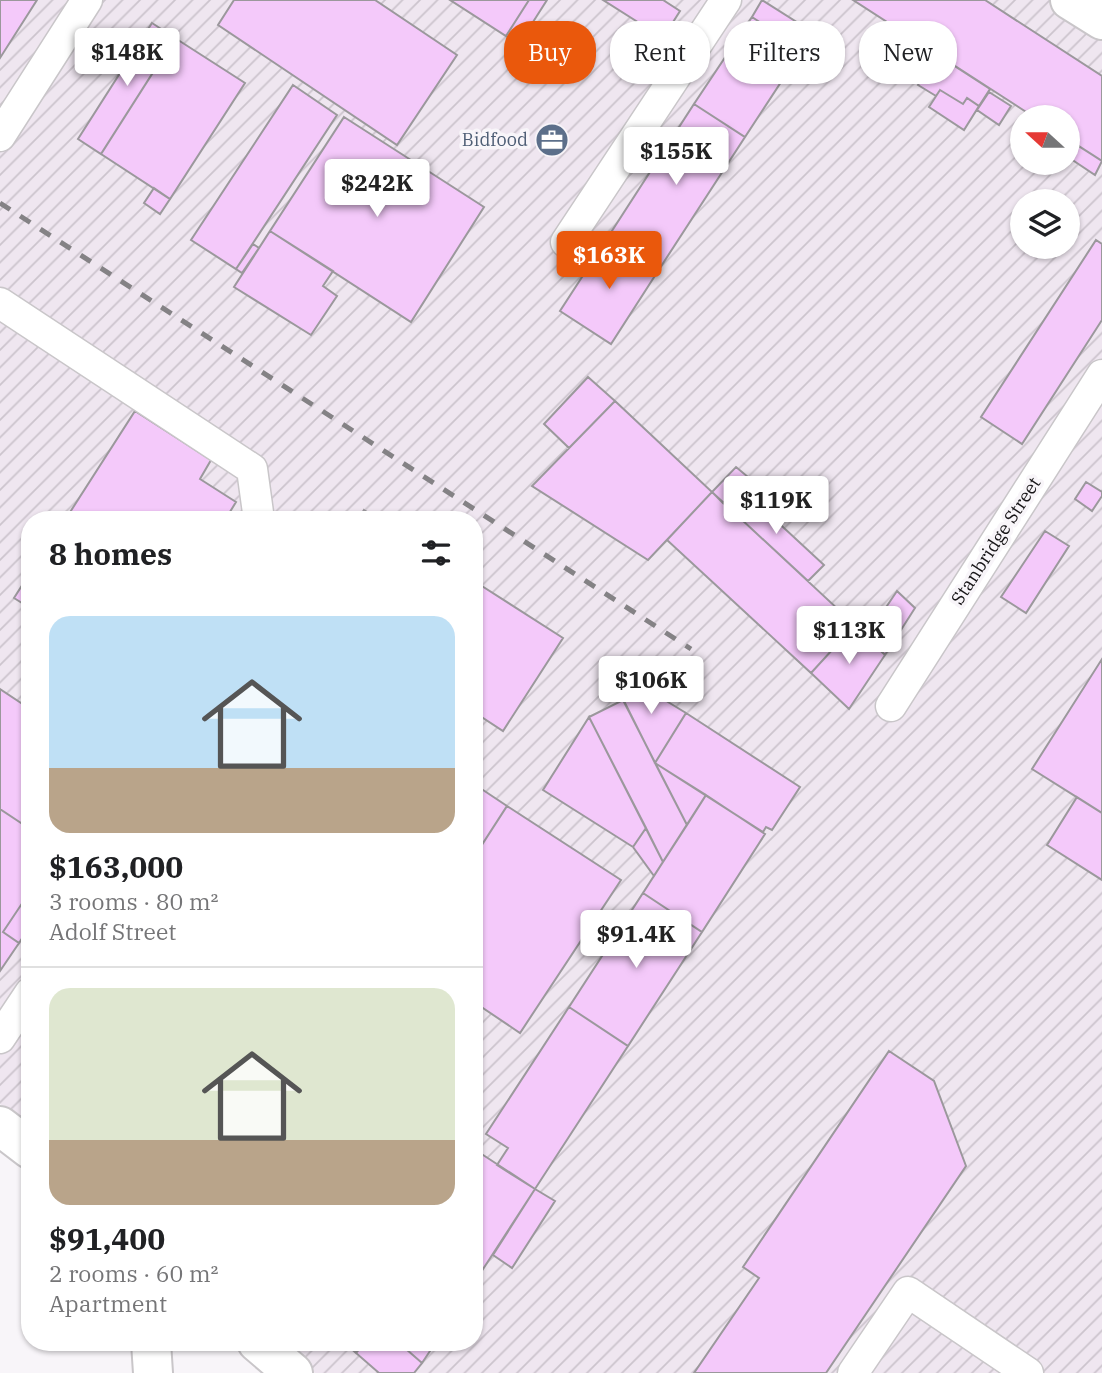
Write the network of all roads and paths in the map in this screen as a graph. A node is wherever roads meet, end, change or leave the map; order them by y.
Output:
1 (87, 0) edge
2 (726, 0) edge
3 (1070, 0) edge
4 (1102, 20) edge
5 (0, 136) edge
6 (566, 242) dead end
7 (0, 303) edge
8 (1102, 375) edge
9 (258, 511) edge
10 (891, 706) dead end
11 (21, 1006) edge
12 (0, 1038) edge
13 (0, 1126) edge
14 (21, 1142) edge
15 (152, 1351) edge
16 (267, 1351) edge
17 (153, 1373) edge
18 (293, 1373) edge
19 (853, 1373) edge
20 (1028, 1373) edge

1 - 5 street
2 - 6 street
3 - 4 main road
7 - 9 street
8 - 10 street, Stanbridge Street
11 - 12 street
13 - 14 main road
15 - 17 main road
16 - 18 main road
19 - 20 street

